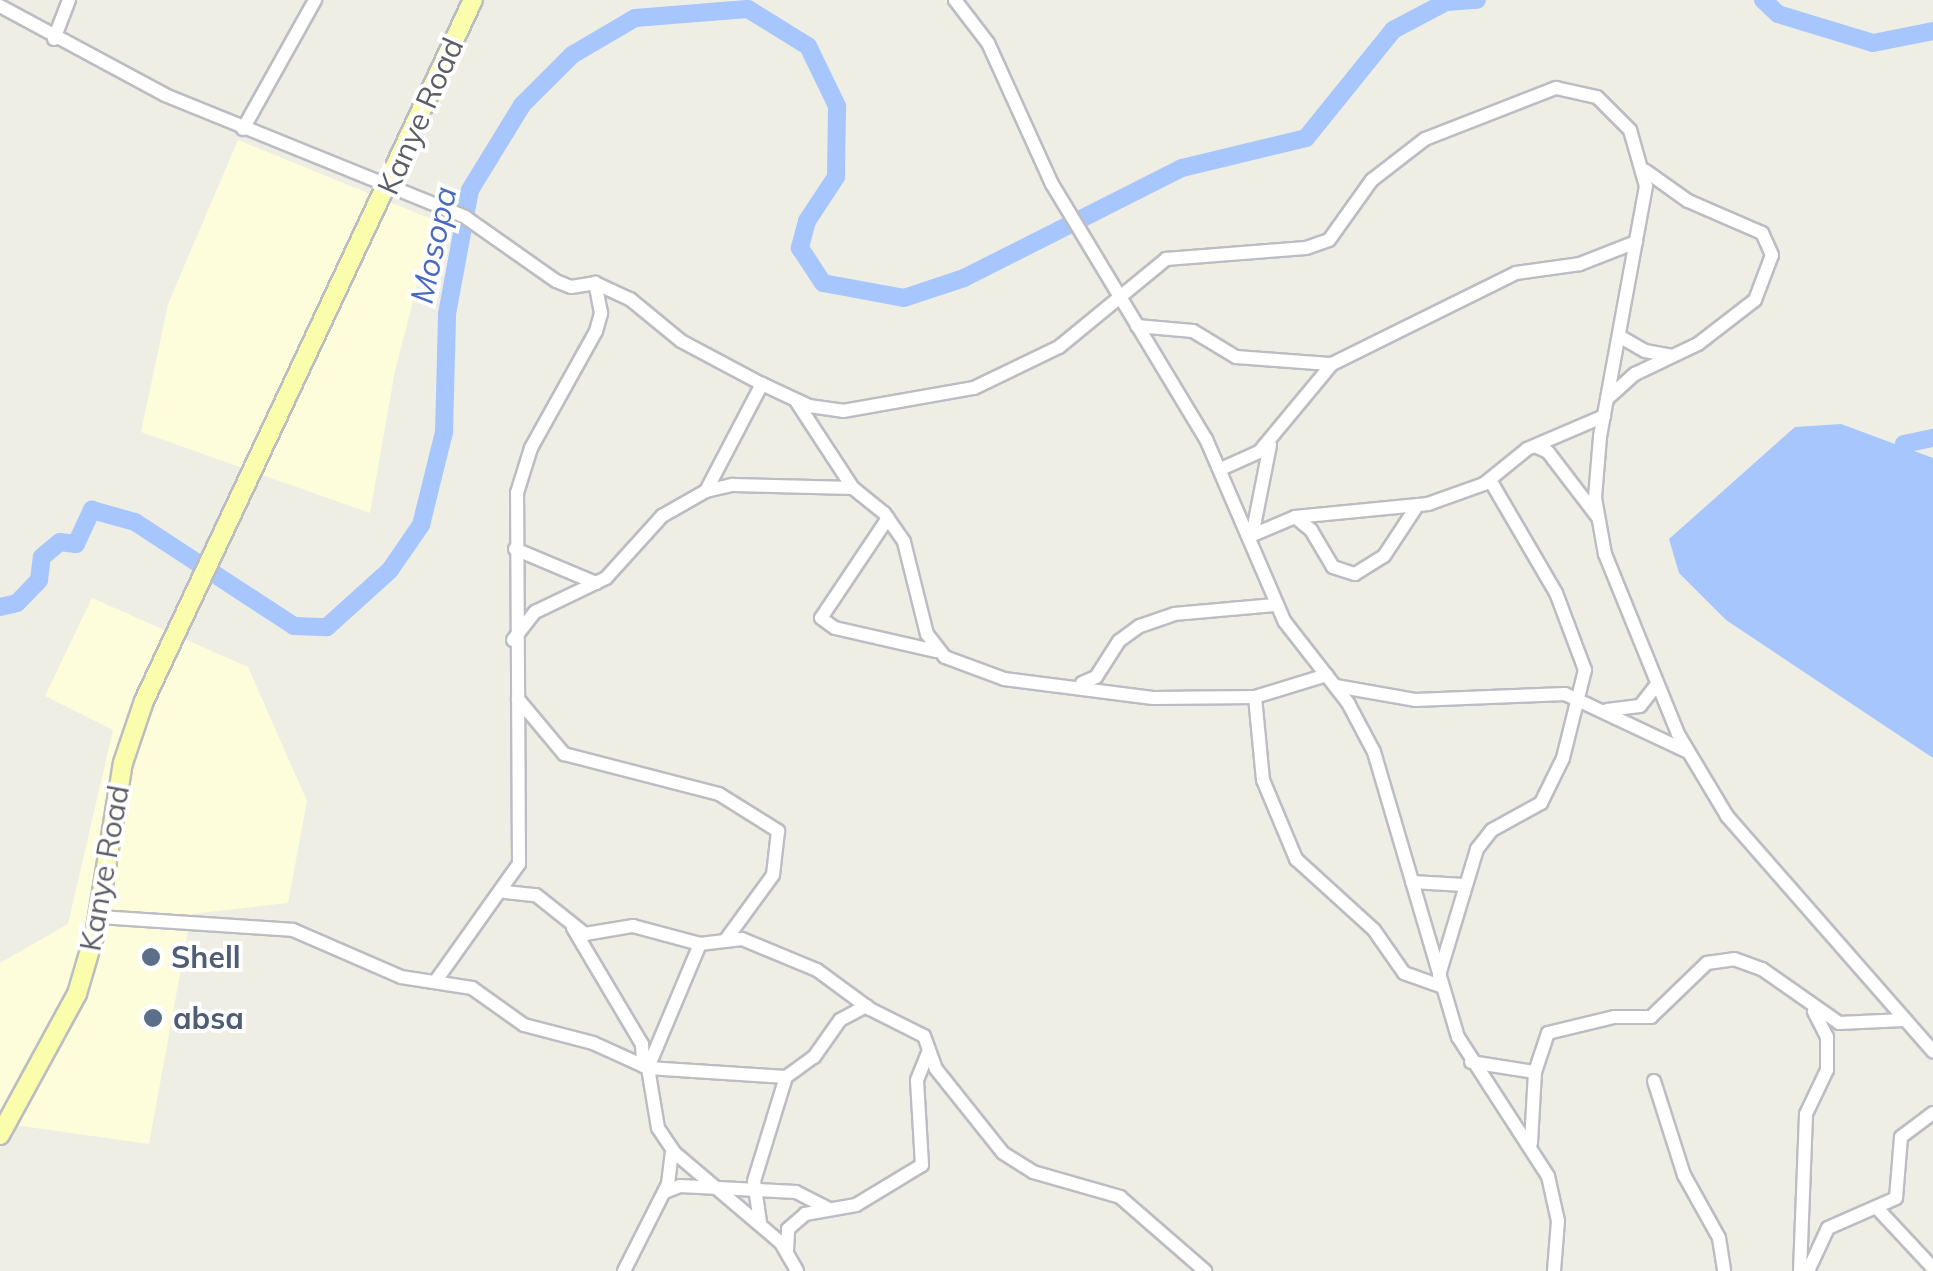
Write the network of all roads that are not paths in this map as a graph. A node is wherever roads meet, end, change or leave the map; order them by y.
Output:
1 (69, 0) edge
2 (316, 0) edge
3 (473, 0) edge
4 (955, 0) edge
5 (0, 6) edge
6 (54, 39) junction
7 (243, 129) junction
8 (1646, 171) junction
9 (387, 188) junction
10 (1636, 242) junction
11 (595, 283) junction
12 (1119, 297) junction
13 (1136, 326) junction
14 (1619, 336) junction
15 (1676, 356) junction
16 (1332, 364) junction
17 (762, 384) junction
18 (1607, 399) junction
19 (796, 401) junction
20 (1604, 416) junction
21 (1273, 438) junction
22 (1535, 446) junction
23 (1221, 469) junction
24 (1490, 480) junction
25 (853, 488) junction
26 (706, 491) junction
27 (1417, 506) junction
28 (1597, 516) junction
29 (1295, 517) junction
30 (888, 518) junction
31 (1251, 536) junction
32 (514, 549) junction
33 (596, 584) junction
34 (1276, 604) junction
35 (513, 640) junction
36 (936, 651) junction
37 (1331, 680) junction
38 (1077, 684) junction
39 (1657, 684) junction
40 (1255, 698) junction
41 (518, 699) junction
42 (1579, 699) junction
43 (1604, 710) junction
44 (1688, 752) junction
45 (1412, 882) junction
46 (1464, 885) junction
47 (505, 892) junction
48 (98, 917) junction
49 (571, 924) junction
50 (727, 938) junction
51 (700, 944) junction
52 (1441, 981) junction
53 (435, 982) junction
54 (866, 1006) junction
55 (1813, 1008) junction
56 (1904, 1020) junction
57 (929, 1051) junction
58 (1933, 1051) edge
59 (1472, 1062) junction
60 (645, 1067) junction
61 (1535, 1072) junction
62 (786, 1077) junction
63 (1654, 1081) dead end
64 (1933, 1113) edge
65 (1, 1132) edge
66 (1531, 1144) junction
67 (672, 1150) junction
68 (665, 1192) junction
69 (727, 1192) junction
70 (755, 1193) junction
71 (1876, 1208) junction
72 (829, 1209) junction
73 (760, 1222) junction
74 (787, 1251) junction
75 (1933, 1268) edge
76 (624, 1271) edge
77 (797, 1271) edge
78 (1205, 1271) edge
79 (1554, 1271) edge
80 (1724, 1271) edge
81 (1800, 1271) edge
82 (1808, 1271) edge

1 - 6 street
2 - 7 street
3 - 9 main road, Kanye Road
4 - 12 street
5 - 6 street
6 - 7 street
7 - 9 street
8 - 10 street
8 - 12 street
8 - 15 street
9 - 11 street
9 - 48 main road, Kanye Road
10 - 14 street
10 - 16 street
11 - 17 street
11 - 32 street
12 - 13 street
12 - 19 street
13 - 16 street
13 - 23 street
14 - 15 street
14 - 18 street
15 - 18 street
16 - 21 street
17 - 19 street
17 - 26 street
18 - 20 street
19 - 25 street
20 - 22 street
20 - 28 street
21 - 23 street
21 - 31 street
22 - 24 street
22 - 28 street
23 - 31 street
24 - 27 street
24 - 42 street
25 - 26 street
25 - 30 street
26 - 33 street
27 - 29 street
27 - 29 street
28 - 39 street
29 - 31 street
30 - 36 street
30 - 36 street
31 - 34 street
32 - 33 street
32 - 35 street
33 - 35 street
34 - 37 street
34 - 38 street
35 - 41 street
36 - 38 street
37 - 40 street
37 - 42 street
37 - 45 street
38 - 40 street
39 - 43 street
39 - 44 street
40 - 52 street
41 - 47 street
41 - 50 street
42 - 43 street
42 - 46 street
43 - 44 street
44 - 56 street
45 - 46 street
45 - 52 street
46 - 52 street
47 - 49 street
47 - 53 street
48 - 53 street
48 - 65 main road, Kanye Road
49 - 51 street
49 - 60 street
50 - 51 street
50 - 54 street
51 - 60 street
52 - 59 street
53 - 60 street
54 - 57 street
54 - 62 street
55 - 56 street
55 - 61 street
55 - 81 street
56 - 58 street
57 - 72 street
57 - 78 street
59 - 61 street
59 - 66 street
60 - 62 street
60 - 67 street
61 - 66 street
62 - 70 street
63 - 80 street
64 - 71 street
66 - 79 street
67 - 68 street
67 - 69 street
68 - 69 street
68 - 76 street
69 - 70 street
69 - 73 street
70 - 72 street
70 - 73 street
71 - 75 street
71 - 82 street
72 - 74 street
73 - 74 street
74 - 77 street

